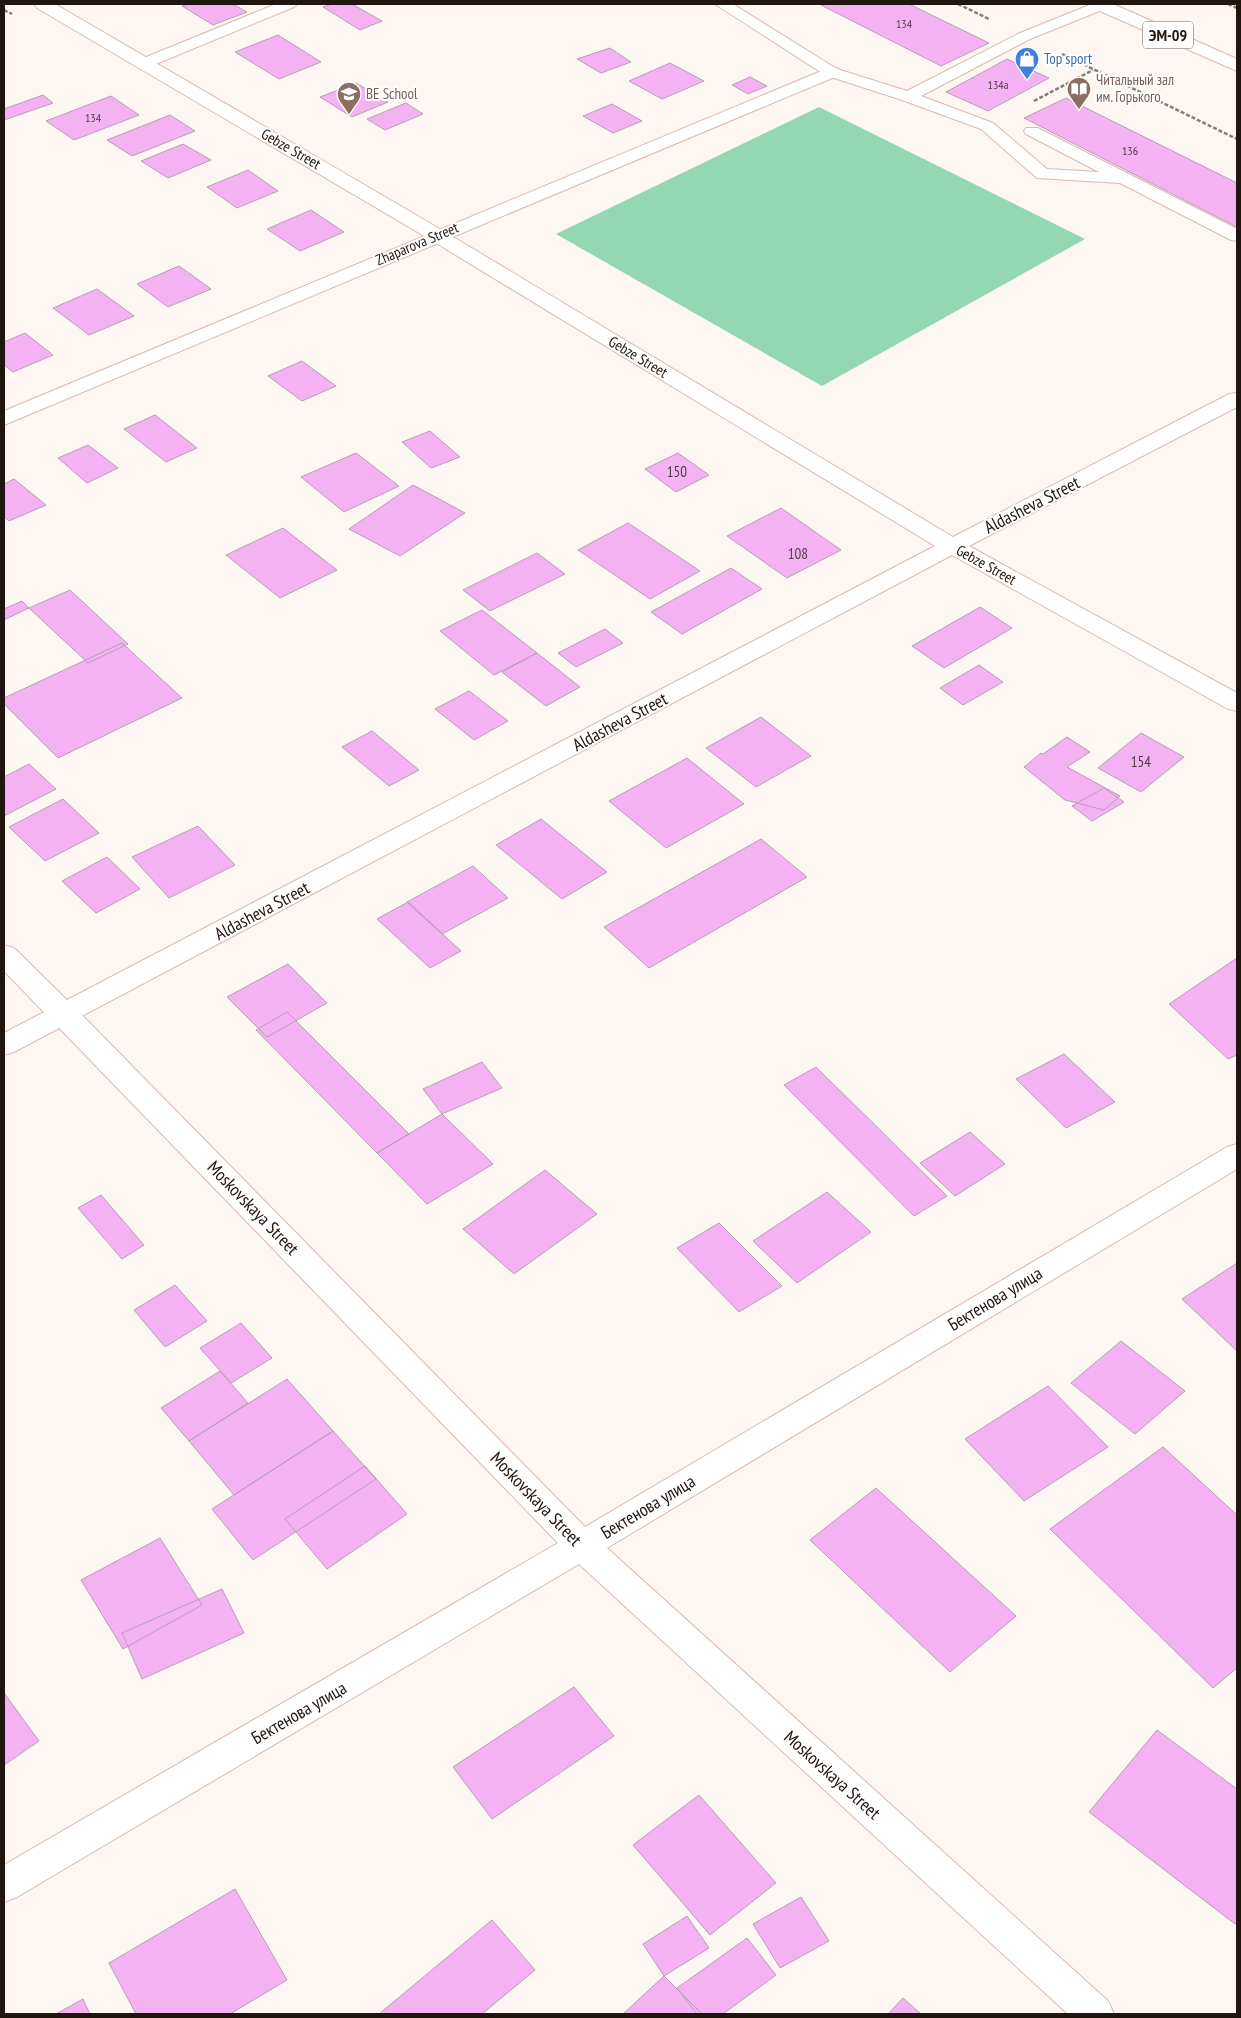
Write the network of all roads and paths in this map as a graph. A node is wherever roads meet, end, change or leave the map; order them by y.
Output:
1 (43, 4) edge
2 (289, 4) edge
3 (723, 4) edge
4 (958, 4) edge
5 (1100, 4) edge
6 (1228, 4) edge
7 (1237, 8) edge
8 (1025, 36) junction
9 (145, 63) junction
10 (1237, 66) edge
11 (1094, 69) junction
12 (831, 72) junction
13 (908, 97) junction
14 (987, 126) junction
15 (1032, 131) dead end
16 (1237, 139) edge
17 (1125, 178) junction
18 (438, 236) junction
19 (1237, 236) edge
20 (1237, 399) edge
21 (4, 419) edge
22 (952, 546) junction
23 (1237, 703) edge
24 (4, 955) edge
25 (65, 1015) junction
26 (4, 1045) edge
27 (1237, 1155) edge
28 (582, 1546) junction
29 (4, 1886) edge
30 (1095, 2014) edge

1 - 9 main road, Gebze Street
2 - 9 lane
3 - 12 lane
4 - 8 path
5 - 8 lane
5 - 10 main road, ЭМ-09
6 - 7 path
8 - 11 path
8 - 13 lane
9 - 18 main road, Gebze Street
11 - 14 path
11 - 16 path
12 - 13 lane
12 - 18 main road, Zhaparova Street
13 - 14 lane
14 - 17 lane
15 - 17 lane
17 - 19 lane
18 - 21 main road, Zhaparova Street
18 - 22 main road, Gebze Street
20 - 22 main road, Aldasheva Street
22 - 23 main road, Gebze Street
22 - 25 main road, Aldasheva Street
24 - 25 main road, Moskovskaya Street
25 - 26 main road, Aldasheva Street
25 - 28 main road, Moskovskaya Street
27 - 28 main road, Бектенова улица
28 - 29 main road, Бектенова улица
28 - 30 main road, Moskovskaya Street

